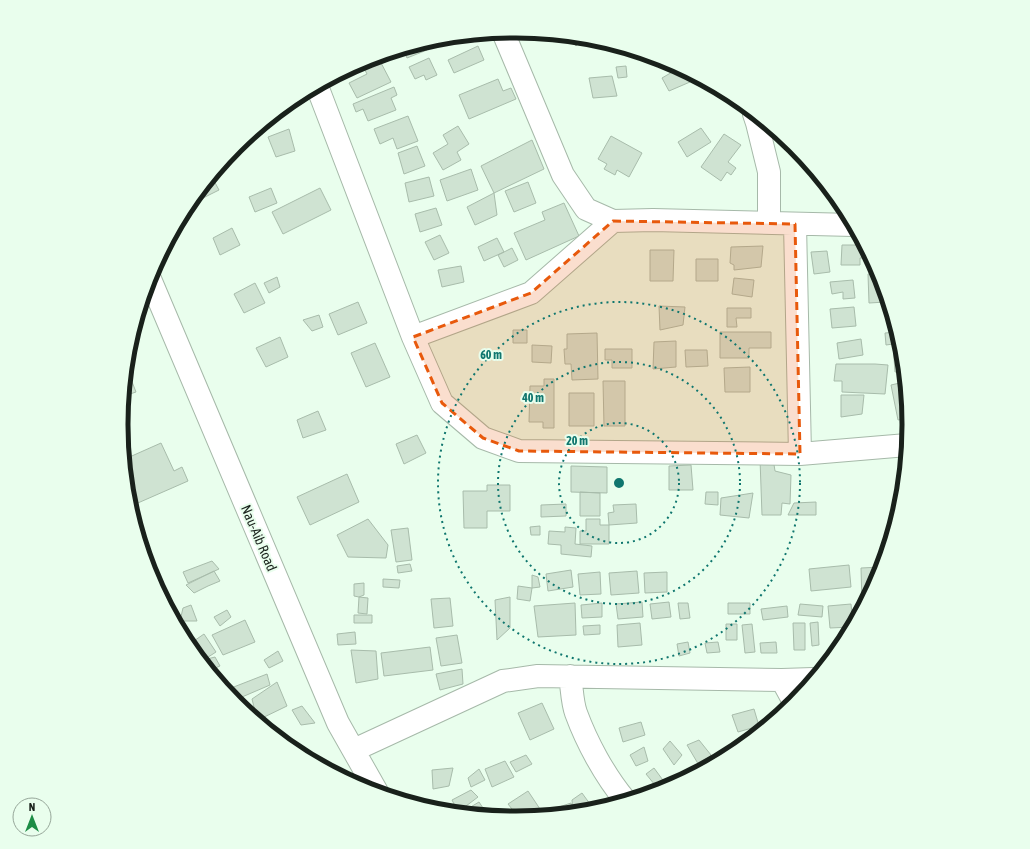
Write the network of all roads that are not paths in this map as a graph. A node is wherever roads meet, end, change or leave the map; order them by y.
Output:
1 (507, 38) edge
2 (320, 91) edge
3 (757, 124) edge
4 (613, 221) junction
5 (769, 223) junction
6 (796, 224) junction
7 (846, 225) edge
8 (154, 288) edge
9 (413, 337) junction
10 (901, 445) edge
11 (800, 454) junction
12 (570, 676) junction
13 (806, 679) edge
14 (782, 680) junction
15 (790, 695) edge
16 (354, 750) junction
17 (373, 784) edge
18 (621, 796) edge

1 - 4 street
2 - 9 street
3 - 5 street
4 - 5 street
4 - 9 street
5 - 6 street
6 - 7 street
6 - 11 street
8 - 16 street, Nau-Aib Road
9 - 11 street
10 - 11 street
12 - 14 street
12 - 16 street
12 - 18 street
13 - 14 street
14 - 15 street
16 - 17 street, Nau-Aib Road

